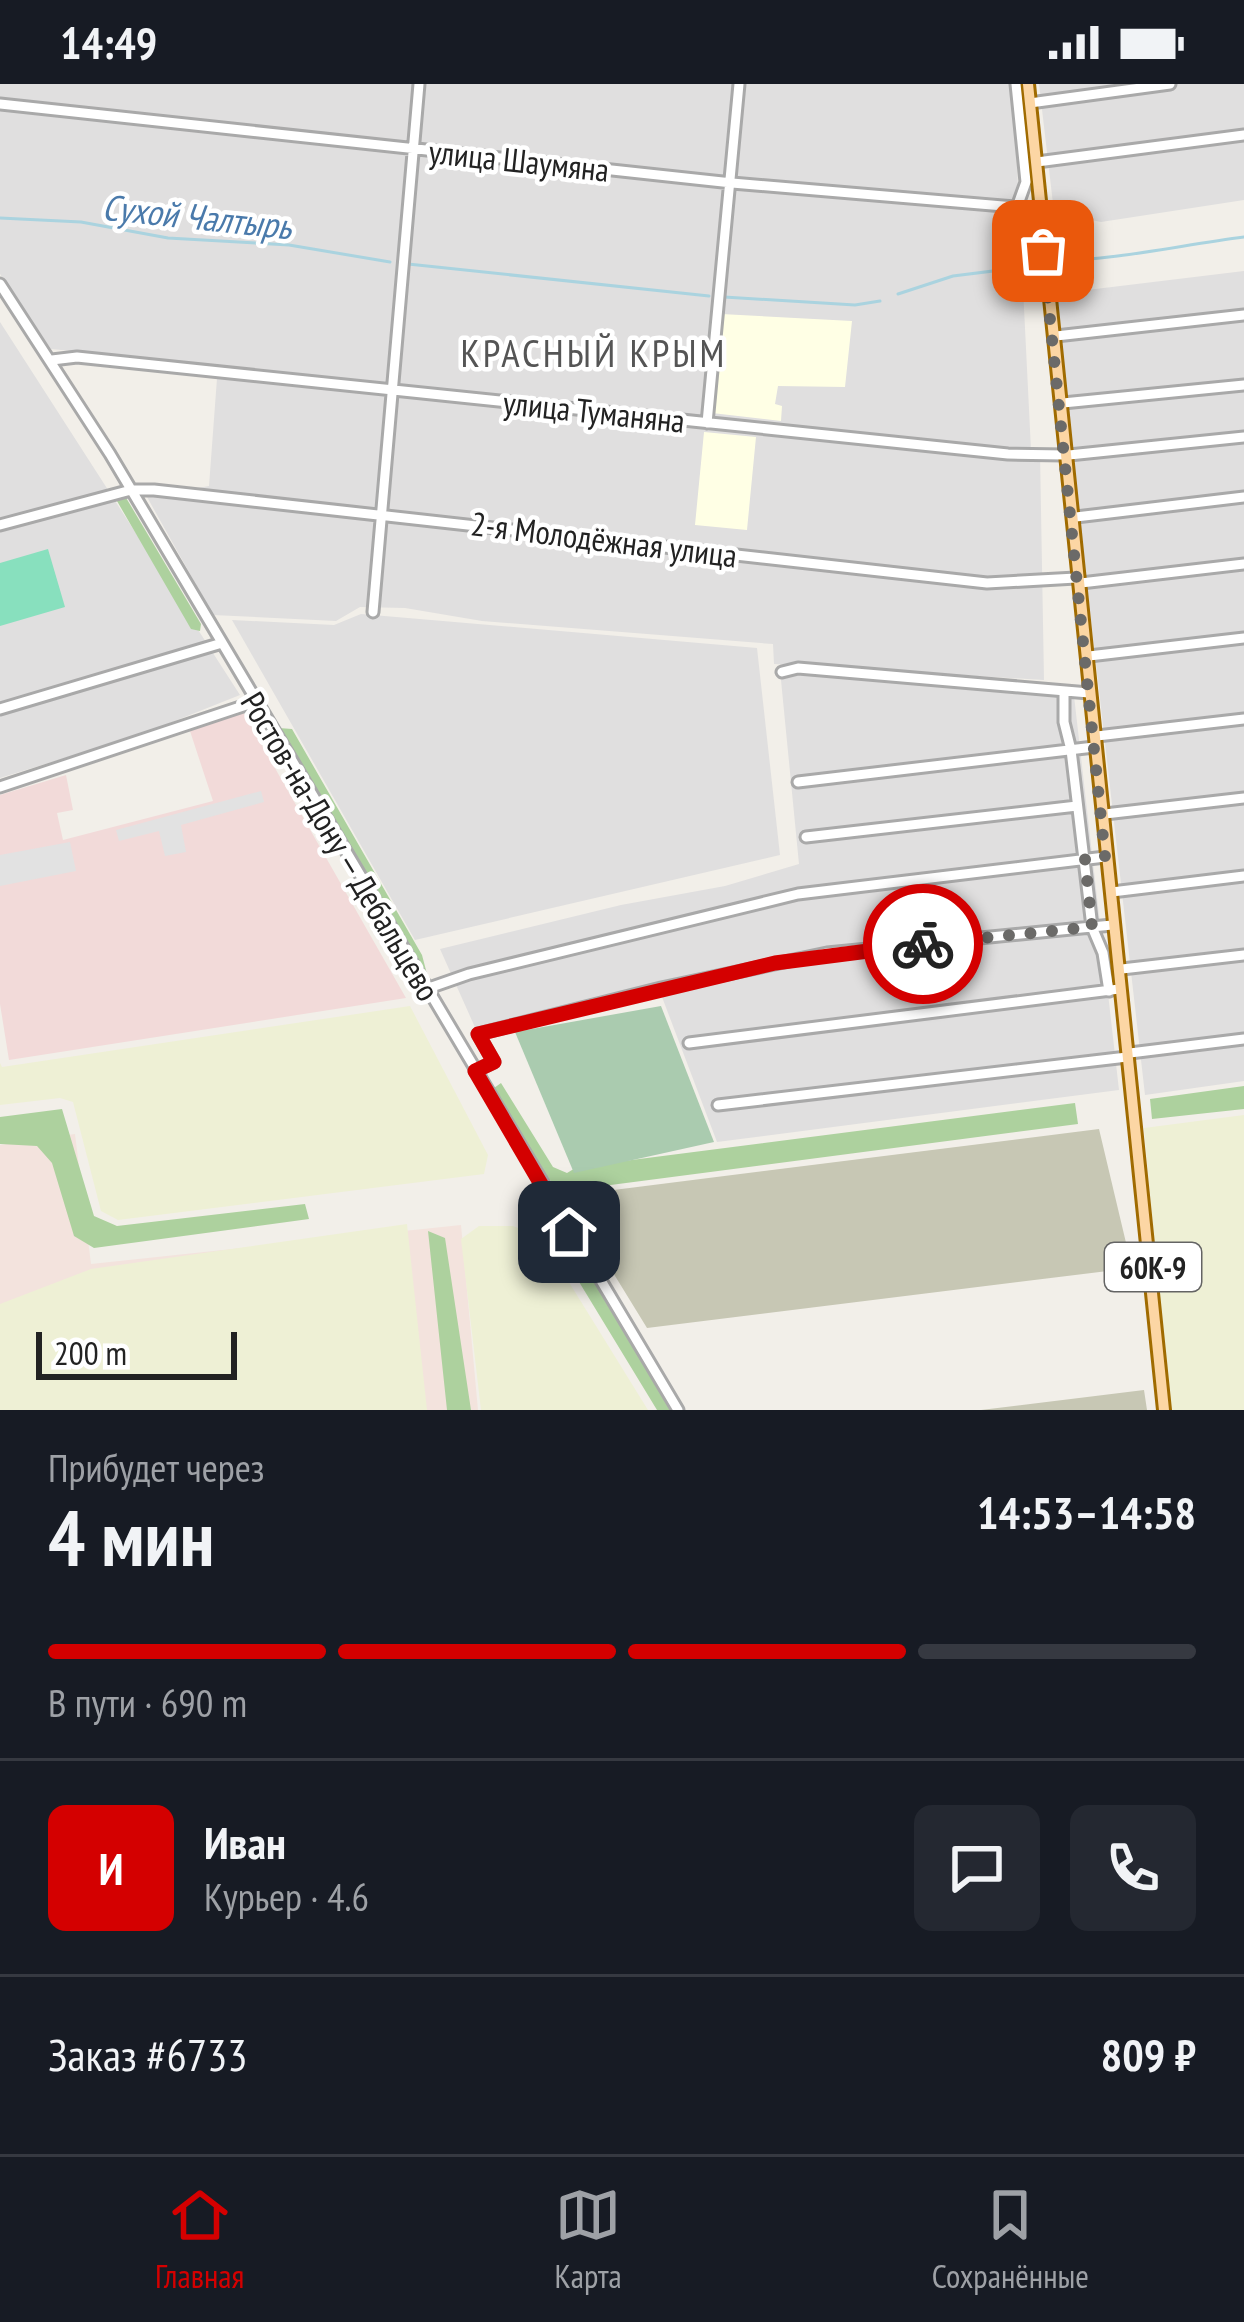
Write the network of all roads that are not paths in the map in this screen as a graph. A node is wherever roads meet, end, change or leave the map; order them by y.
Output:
1 (419, 84) edge
2 (740, 84) edge
3 (1016, 84) edge
4 (1028, 84) edge
5 (1170, 84) edge
6 (1097, 89) edge
7 (0, 104) edge
8 (1030, 104) junction
9 (1244, 135) edge
10 (412, 149) junction
11 (1036, 157) junction
12 (732, 183) junction
13 (1017, 207) junction
14 (1039, 209) junction
15 (0, 284) edge
16 (15, 306) junction
17 (0, 311) edge
18 (1244, 315) edge
19 (1055, 336) junction
20 (52, 360) junction
21 (1244, 385) edge
22 (391, 389) junction
23 (1063, 403) junction
24 (707, 423) junction
25 (1244, 437) edge
26 (1066, 455) junction
27 (130, 490) junction
28 (1244, 497) edge
29 (380, 513) junction
30 (1076, 517) junction
31 (0, 526) edge
32 (1244, 564) edge
33 (1079, 581) junction
34 (373, 612) dead end
35 (1244, 638) edge
36 (222, 643) junction
37 (1089, 656) junction
38 (782, 672) dead end
39 (1064, 691) junction
40 (1089, 693) junction
41 (255, 702) junction
42 (0, 709) edge
43 (1244, 719) edge
44 (1096, 742) junction
45 (1071, 750) junction
46 (798, 782) dead end
47 (0, 787) edge
48 (1244, 798) edge
49 (1077, 806) junction
50 (1105, 814) junction
51 (806, 837) dead end
52 (1105, 857) junction
53 (1085, 859) junction
54 (1244, 876) edge
55 (1112, 892) junction
56 (1112, 925) junction
57 (1092, 927) junction
58 (1244, 955) edge
59 (1121, 969) junction
60 (426, 989) junction
61 (1114, 990) junction
62 (1244, 1039) edge
63 (689, 1043) dead end
64 (1129, 1055) junction
65 (475, 1071) junction
66 (718, 1105) dead end
67 (678, 1410) edge
68 (1166, 1410) edge

1 - 10 street
2 - 12 street
3 - 13 street
4 - 8 main road, 60К-9
5 - 6 street
6 - 8 street
7 - 10 street, улица Шаумяна
8 - 11 main road, 60К-9
9 - 11 street
10 - 12 street, улица Шаумяна
10 - 22 street
11 - 14 main road, 60К-9
11 - 19 main road, 60К-9
12 - 13 street, улица Шаумяна
12 - 24 street
13 - 14 street, улица Шаумяна
14 - 26 main road, 60К-9
15 - 16 street, Ростов-на-Дону — Дебальцево
16 - 17 street
16 - 20 street, Ростов-на-Дону — Дебальцево
18 - 19 street
19 - 23 main road, 60К-9
20 - 22 street, улица Туманяна
20 - 27 street, Ростов-на-Дону — Дебальцево
21 - 23 street
22 - 24 street, улица Туманяна
22 - 29 street
23 - 26 main road, 60К-9
24 - 26 street, улица Туманяна
25 - 26 street, улица Туманяна
26 - 30 main road, 60К-9
26 - 33 main road, 60К-9
27 - 29 street, 2-я Молодёжная улица
27 - 31 street
27 - 36 street, Ростов-на-Дону — Дебальцево
28 - 30 street
29 - 33 street, 2-я Молодёжная улица
29 - 34 street
30 - 33 main road, 60К-9
32 - 33 street, 2-я Молодёжная улица
33 - 37 main road, 60К-9
33 - 40 main road, 60К-9
35 - 37 street
36 - 41 street, Ростов-на-Дону — Дебальцево
36 - 42 street
37 - 44 main road, 60К-9
38 - 39 street
39 - 40 street
39 - 45 street
40 - 44 main road, 60К-9
41 - 47 street
41 - 60 street, Ростов-на-Дону — Дебальцево
43 - 44 street
44 - 45 street
44 - 50 main road, 60К-9
44 - 52 main road, 60К-9
45 - 46 street
45 - 49 street
48 - 50 street
49 - 51 street
49 - 53 street
50 - 55 main road, 60К-9
52 - 53 street
52 - 56 main road, 60К-9
53 - 57 street
53 - 60 street
54 - 55 street
55 - 59 main road, 60К-9
56 - 57 street
56 - 61 main road, 60К-9
57 - 61 street
57 - 65 street
58 - 59 street
59 - 64 main road, 60К-9
60 - 65 street, Ростов-на-Дону — Дебальцево
61 - 63 street
61 - 64 main road, 60К-9
62 - 64 street
64 - 66 street
64 - 68 main road, 60К-9
65 - 67 street, Ростов-на-Дону — Дебальцево

